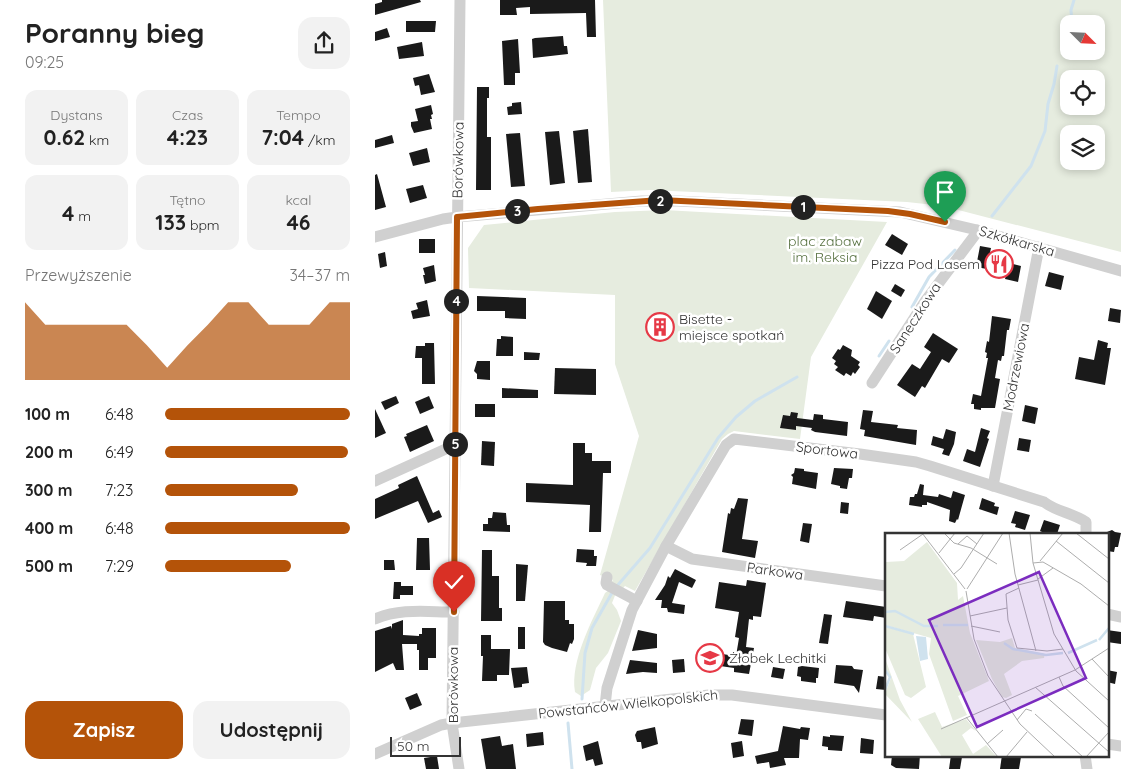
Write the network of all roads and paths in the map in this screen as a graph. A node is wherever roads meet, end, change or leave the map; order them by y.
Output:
1 (459, 0) edge
2 (457, 217) junction
3 (977, 230) junction
4 (375, 237) edge
5 (1039, 247) junction
6 (1121, 271) edge
7 (872, 383) dead end
8 (455, 447) junction
9 (375, 480) edge
10 (993, 486) junction
11 (1087, 533) edge
12 (666, 546) junction
13 (608, 582) dead end
14 (885, 586) edge
15 (637, 601) junction
16 (454, 612) junction
17 (375, 619) edge
18 (605, 706) junction
19 (885, 715) edge
20 (452, 723) junction
21 (375, 754) edge
22 (1085, 756) edge
23 (459, 769) edge
24 (1087, 769) edge

1 - 2 street, Borówkowa
2 - 3 street, Szkółkarska
2 - 4 street, Szkółkarska
2 - 8 street, Borówkowa
3 - 5 street, Szkółkarska
3 - 7 street, Saneczkowa
5 - 6 street, Szkółkarska
5 - 10 street, Modrzewiowa
8 - 9 street
8 - 16 street, Borówkowa
10 - 11 street, Sportowa
10 - 12 street, Sportowa
12 - 14 street, Parkowa
12 - 15 street, Sportowa
13 - 15 street
15 - 18 street, Sportowa
16 - 17 street
16 - 20 street, Borówkowa
18 - 19 street, Powstańców Wielkopolskich
18 - 20 street, Powstańców Wielkopolskich
20 - 21 street, Powstańców Wielkopolskich
20 - 23 street, Borówkowa
22 - 24 street

